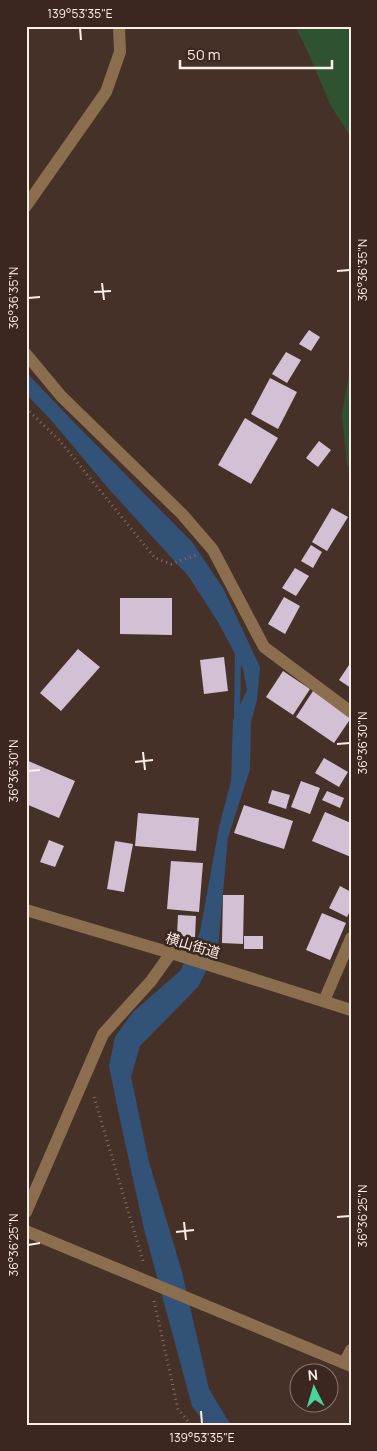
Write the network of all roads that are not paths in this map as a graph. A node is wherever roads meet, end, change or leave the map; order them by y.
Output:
1 (119, 26) edge
2 (26, 206) edge
3 (26, 354) edge
4 (351, 712) edge
5 (26, 910) edge
6 (351, 938) edge
7 (171, 953) junction
8 (324, 1001) junction
9 (351, 1010) edge
10 (26, 1212) edge
11 (26, 1231) edge
12 (351, 1350) edge
13 (348, 1365) edge

1 - 2 street
3 - 4 street
5 - 7 street, 横山街道
6 - 8 street
7 - 8 street, 横山街道
7 - 10 street
8 - 9 street, 横山街道
11 - 13 street
12 - 13 street

